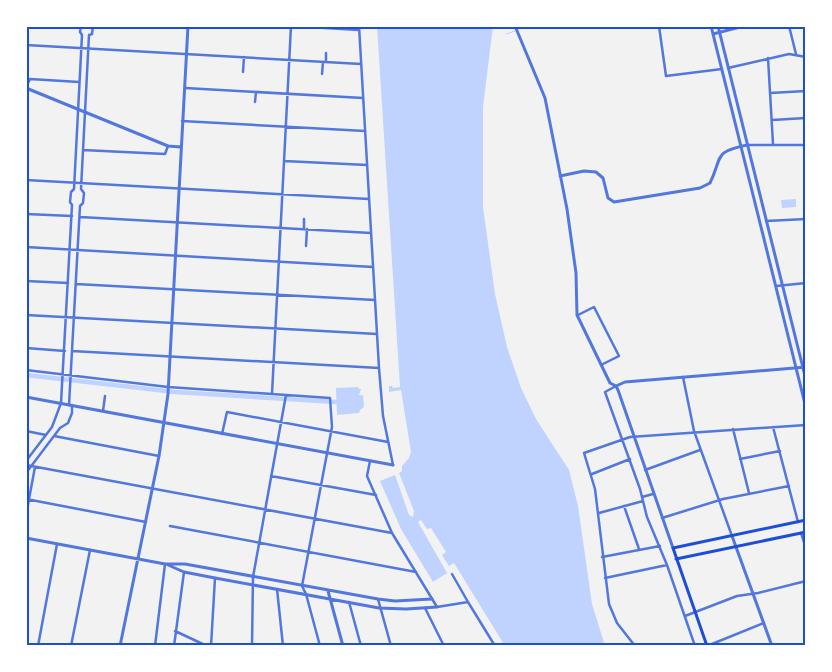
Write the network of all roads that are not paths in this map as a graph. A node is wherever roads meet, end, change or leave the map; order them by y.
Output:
1 (81, 26) edge
2 (92, 26) edge
3 (188, 26) edge
4 (291, 26) edge
5 (515, 26) edge
6 (658, 26) edge
7 (718, 26) edge
8 (744, 26) edge
9 (789, 26) edge
10 (711, 27) edge
11 (359, 28) edge
12 (719, 32) junction
13 (712, 34) junction
14 (26, 45) edge
15 (81, 48) junction
16 (89, 49) junction
17 (326, 53) dead end
18 (796, 54) junction
19 (186, 55) junction
20 (244, 57) junction
21 (806, 57) edge
22 (768, 58) junction
23 (290, 60) junction
24 (324, 62) junction
25 (361, 64) junction
26 (728, 68) junction
27 (722, 69) junction
28 (243, 72) dead end
29 (322, 74) dead end
30 (79, 82) junction
31 (26, 87) edge
32 (184, 88) junction
33 (806, 91) edge
34 (256, 92) junction
35 (288, 93) junction
36 (770, 93) junction
37 (363, 98) junction
38 (255, 102) dead end
39 (78, 109) junction
40 (85, 112) junction
41 (806, 118) edge
42 (772, 120) junction
43 (182, 121) junction
44 (286, 127) junction
45 (365, 131) junction
46 (773, 144) junction
47 (747, 145) junction
48 (806, 145) edge
49 (168, 146) junction
50 (741, 146) junction
51 (181, 147) junction
52 (83, 150) junction
53 (284, 161) junction
54 (367, 165) junction
55 (560, 176) junction
56 (26, 180) edge
57 (74, 183) junction
58 (81, 184) junction
59 (178, 189) junction
60 (282, 194) junction
61 (369, 199) junction
62 (26, 214) edge
63 (72, 216) junction
64 (80, 217) junction
65 (304, 219) dead end
66 (806, 219) edge
67 (766, 221) junction
68 (176, 222) junction
69 (281, 228) junction
70 (306, 229) junction
71 (371, 233) junction
72 (306, 246) dead end
73 (26, 247) edge
74 (70, 250) junction
75 (78, 250) junction
76 (175, 255) junction
77 (278, 261) junction
78 (373, 267) junction
79 (26, 281) edge
80 (68, 283) junction
81 (806, 283) edge
82 (76, 284) junction
83 (782, 285) junction
84 (776, 286) junction
85 (173, 289) junction
86 (277, 294) junction
87 (375, 300) junction
88 (26, 315) edge
89 (578, 315) junction
90 (66, 317) junction
91 (74, 317) junction
92 (171, 323) junction
93 (275, 328) junction
94 (377, 334) junction
95 (26, 348) edge
96 (65, 351) junction
97 (72, 351) junction
98 (169, 356) junction
99 (273, 362) junction
100 (601, 365) junction
101 (804, 367) edge
102 (379, 368) junction
103 (796, 368) junction
104 (26, 370) edge
105 (64, 375) junction
106 (70, 376) junction
107 (683, 377) junction
108 (806, 380) edge
109 (616, 386) junction
110 (168, 388) junction
111 (272, 394) junction
112 (286, 395) junction
113 (105, 396) dead end
114 (26, 397) edge
115 (61, 403) junction
116 (71, 405) junction
117 (806, 408) edge
118 (103, 411) junction
119 (282, 422) junction
120 (164, 423) junction
121 (806, 425) edge
122 (773, 427) junction
123 (733, 429) junction
124 (26, 431) edge
125 (331, 431) junction
126 (694, 431) junction
127 (222, 434) junction
128 (46, 435) junction
129 (54, 436) junction
130 (633, 436) junction
131 (622, 438) junction
132 (388, 442) junction
133 (278, 443) junction
134 (700, 450) junction
135 (780, 451) junction
136 (327, 453) junction
137 (159, 456) junction
138 (630, 459) junction
139 (740, 459) junction
140 (26, 461) edge
141 (370, 461) junction
142 (26, 465) edge
143 (393, 465) joint
144 (33, 466) junction
145 (645, 470) junction
146 (26, 473) edge
147 (592, 474) junction
148 (271, 476) junction
149 (321, 485) junction
150 (789, 486) junction
151 (152, 488) junction
152 (749, 493) junction
153 (653, 494) junction
154 (376, 495) junction
155 (642, 499) junction
156 (28, 500) edge
157 (719, 500) junction
158 (624, 506) junction
159 (266, 510) junction
160 (599, 512) junction
161 (26, 515) edge
162 (662, 518) junction
163 (314, 519) junction
164 (806, 520) edge
165 (146, 522) junction
166 (798, 522) junction
167 (170, 526) dead end
168 (806, 532) edge
169 (392, 533) junction
170 (801, 533) junction
171 (732, 536) junction
172 (26, 538) edge
173 (259, 543) junction
174 (57, 544) junction
175 (660, 546) junction
176 (736, 546) junction
177 (672, 548) junction
178 (806, 548) edge
179 (90, 550) junction
180 (640, 550) junction
181 (308, 552) junction
182 (602, 557) junction
183 (138, 559) junction
184 (676, 559) junction
185 (165, 564) junction
186 (667, 565) junction
187 (184, 572) junction
188 (416, 572) junction
189 (452, 574) dead end
190 (253, 577) junction
191 (215, 578) junction
192 (605, 578) junction
193 (806, 581) edge
194 (253, 584) junction
195 (302, 586) junction
196 (277, 589) junction
197 (328, 591) junction
198 (306, 594) junction
199 (753, 594) junction
200 (330, 598) junction
201 (378, 599) junction
202 (432, 599) junction
203 (349, 602) junction
204 (468, 602) junction
205 (437, 607) junction
206 (379, 608) junction
207 (425, 608) junction
208 (695, 612) junction
209 (685, 616) junction
210 (764, 623) junction
211 (175, 631) junction
212 (38, 646) edge
213 (72, 646) edge
214 (120, 646) edge
215 (155, 646) edge
216 (174, 646) edge
217 (207, 646) edge
218 (211, 646) edge
219 (252, 646) edge
220 (283, 646) edge
221 (320, 646) edge
222 (343, 646) edge
223 (361, 646) edge
224 (391, 646) edge
225 (444, 646) edge
226 (495, 646) edge
227 (635, 646) edge
228 (695, 646) edge
229 (707, 646) edge
230 (772, 646) edge

1 - 15 street
2 - 16 street
3 - 19 street
4 - 11 street
4 - 23 street
5 - 55 street
6 - 27 street
7 - 10 street
7 - 12 street
8 - 12 street
9 - 18 street
10 - 13 street
11 - 25 street
12 - 13 street
12 - 26 street
13 - 27 street
14 - 15 street
15 - 16 street
15 - 30 street
16 - 19 street
16 - 40 street
17 - 24 street
18 - 21 street
18 - 22 street
19 - 20 street
19 - 32 street
20 - 23 street
20 - 28 street
22 - 26 street
22 - 36 street
23 - 24 street
23 - 35 street
24 - 25 street
24 - 29 street
25 - 37 street
26 - 47 street
27 - 50 street
30 - 31 street
30 - 39 street
31 - 39 street
32 - 34 street
32 - 43 street
33 - 36 street
34 - 35 street
34 - 38 street
35 - 37 street
35 - 44 street
36 - 42 street
37 - 45 street
39 - 40 street
39 - 57 street
40 - 49 street
40 - 52 street
41 - 42 street
42 - 46 street
43 - 44 street
43 - 51 street
44 - 45 street
44 - 53 street
45 - 54 street
46 - 47 street
46 - 48 street
47 - 50 street
47 - 67 street
49 - 51 street
49 - 52 street
50 - 55 street
50 - 84 street
51 - 59 street
52 - 58 street
53 - 54 street
53 - 60 street
54 - 61 street
55 - 89 street
56 - 57 street
57 - 58 street
57 - 63 street
58 - 59 street
58 - 64 street
59 - 60 street
59 - 68 street
60 - 61 street
60 - 69 street
61 - 71 street
62 - 63 street
63 - 74 street
64 - 68 street
64 - 75 street
65 - 70 street
66 - 67 street
67 - 83 street
68 - 69 street
68 - 76 street
69 - 70 street
69 - 77 street
70 - 71 street
70 - 72 street
71 - 78 street
73 - 74 street
74 - 75 street
74 - 80 street
75 - 76 street
75 - 82 street
76 - 77 street
76 - 85 street
77 - 78 street
77 - 86 street
78 - 87 street
79 - 80 street
80 - 90 street
81 - 83 street
82 - 85 street
82 - 91 street
83 - 84 street
83 - 101 street
84 - 103 street
85 - 86 street
85 - 92 street
86 - 87 street
86 - 93 street
87 - 94 street
88 - 90 street
89 - 100 street
89 - 100 street
90 - 91 street
90 - 96 street
91 - 92 street
91 - 97 street
92 - 93 street
92 - 98 street
93 - 94 street
93 - 99 street
94 - 102 street
95 - 96 street
96 - 105 street
97 - 98 street
97 - 106 street
98 - 99 street
98 - 110 street
99 - 102 street
99 - 111 street
100 - 109 street
101 - 103 street
101 - 108 street
102 - 132 street
103 - 107 street
103 - 117 street
104 - 105 street
105 - 106 street
105 - 115 street
106 - 110 street
106 - 116 street
107 - 109 street
107 - 126 street
109 - 130 street
109 - 131 street
110 - 111 street
110 - 120 street
111 - 112 street
112 - 119 street
112 - 125 street
113 - 118 street
114 - 115 street
115 - 116 street
115 - 128 street
116 - 118 street
116 - 129 street
118 - 120 street
119 - 125 street
119 - 127 street
119 - 133 street
120 - 127 street
120 - 137 street
121 - 122 street
122 - 123 street
122 - 135 street
123 - 126 street
123 - 139 street
124 - 128 street
125 - 132 street
125 - 136 street
126 - 130 street
126 - 134 street
127 - 133 street
128 - 140 street
129 - 137 street
129 - 144 street
130 - 131 street
130 - 145 street
131 - 138 street
131 - 147 street
132 - 143 street
133 - 136 street
133 - 148 street
134 - 145 street
134 - 157 street
135 - 139 street
135 - 150 street
136 - 141 street
136 - 149 street
137 - 151 street
138 - 147 street
138 - 155 street
139 - 152 street
141 - 143 street
141 - 154 street
142 - 144 street
144 - 146 street
144 - 151 street
144 - 156 street
145 - 153 street
147 - 160 street
148 - 149 street
148 - 159 street
149 - 154 street
149 - 163 street
150 - 152 street
150 - 166 street
151 - 159 street
151 - 165 street
152 - 157 street
153 - 155 street
153 - 162 street
154 - 169 street
155 - 158 street
155 - 175 street
156 - 161 street
156 - 165 street
157 - 162 street
157 - 171 street
158 - 160 street
158 - 180 street
159 - 163 street
159 - 173 street
160 - 182 street
162 - 177 street
163 - 169 street
163 - 181 street
164 - 166 main road
165 - 183 street
166 - 171 main road
167 - 173 street
168 - 170 main road
169 - 188 street
170 - 176 main road
170 - 178 street
171 - 176 street
171 - 177 main road
172 - 174 street
173 - 181 street
173 - 190 street
174 - 179 street
174 - 212 street
175 - 180 street
175 - 186 street
176 - 184 main road
176 - 199 street
177 - 184 main road
179 - 183 street
179 - 213 street
180 - 182 street
181 - 188 street
181 - 195 street
182 - 192 street
183 - 185 street
183 - 214 street
184 - 208 main road
185 - 187 street
185 - 190 street
185 - 215 street
186 - 192 street
186 - 209 street
187 - 191 street
187 - 211 street
188 - 202 street
189 - 204 street
190 - 194 street
190 - 195 street
191 - 194 street
191 - 218 street
192 - 227 street
193 - 199 street
194 - 196 street
194 - 219 street
195 - 197 street
195 - 198 street
196 - 198 street
196 - 220 street
197 - 200 street
197 - 201 street
198 - 200 street
198 - 221 street
199 - 208 street
199 - 210 street
200 - 203 street
200 - 222 street
201 - 202 street
201 - 206 street
202 - 205 street
203 - 206 street
203 - 223 street
204 - 205 street
204 - 226 street
205 - 207 street
206 - 207 street
206 - 224 street
207 - 225 street
208 - 209 street
208 - 229 main road
209 - 228 street
210 - 229 street
210 - 230 street
211 - 216 street
211 - 217 street

